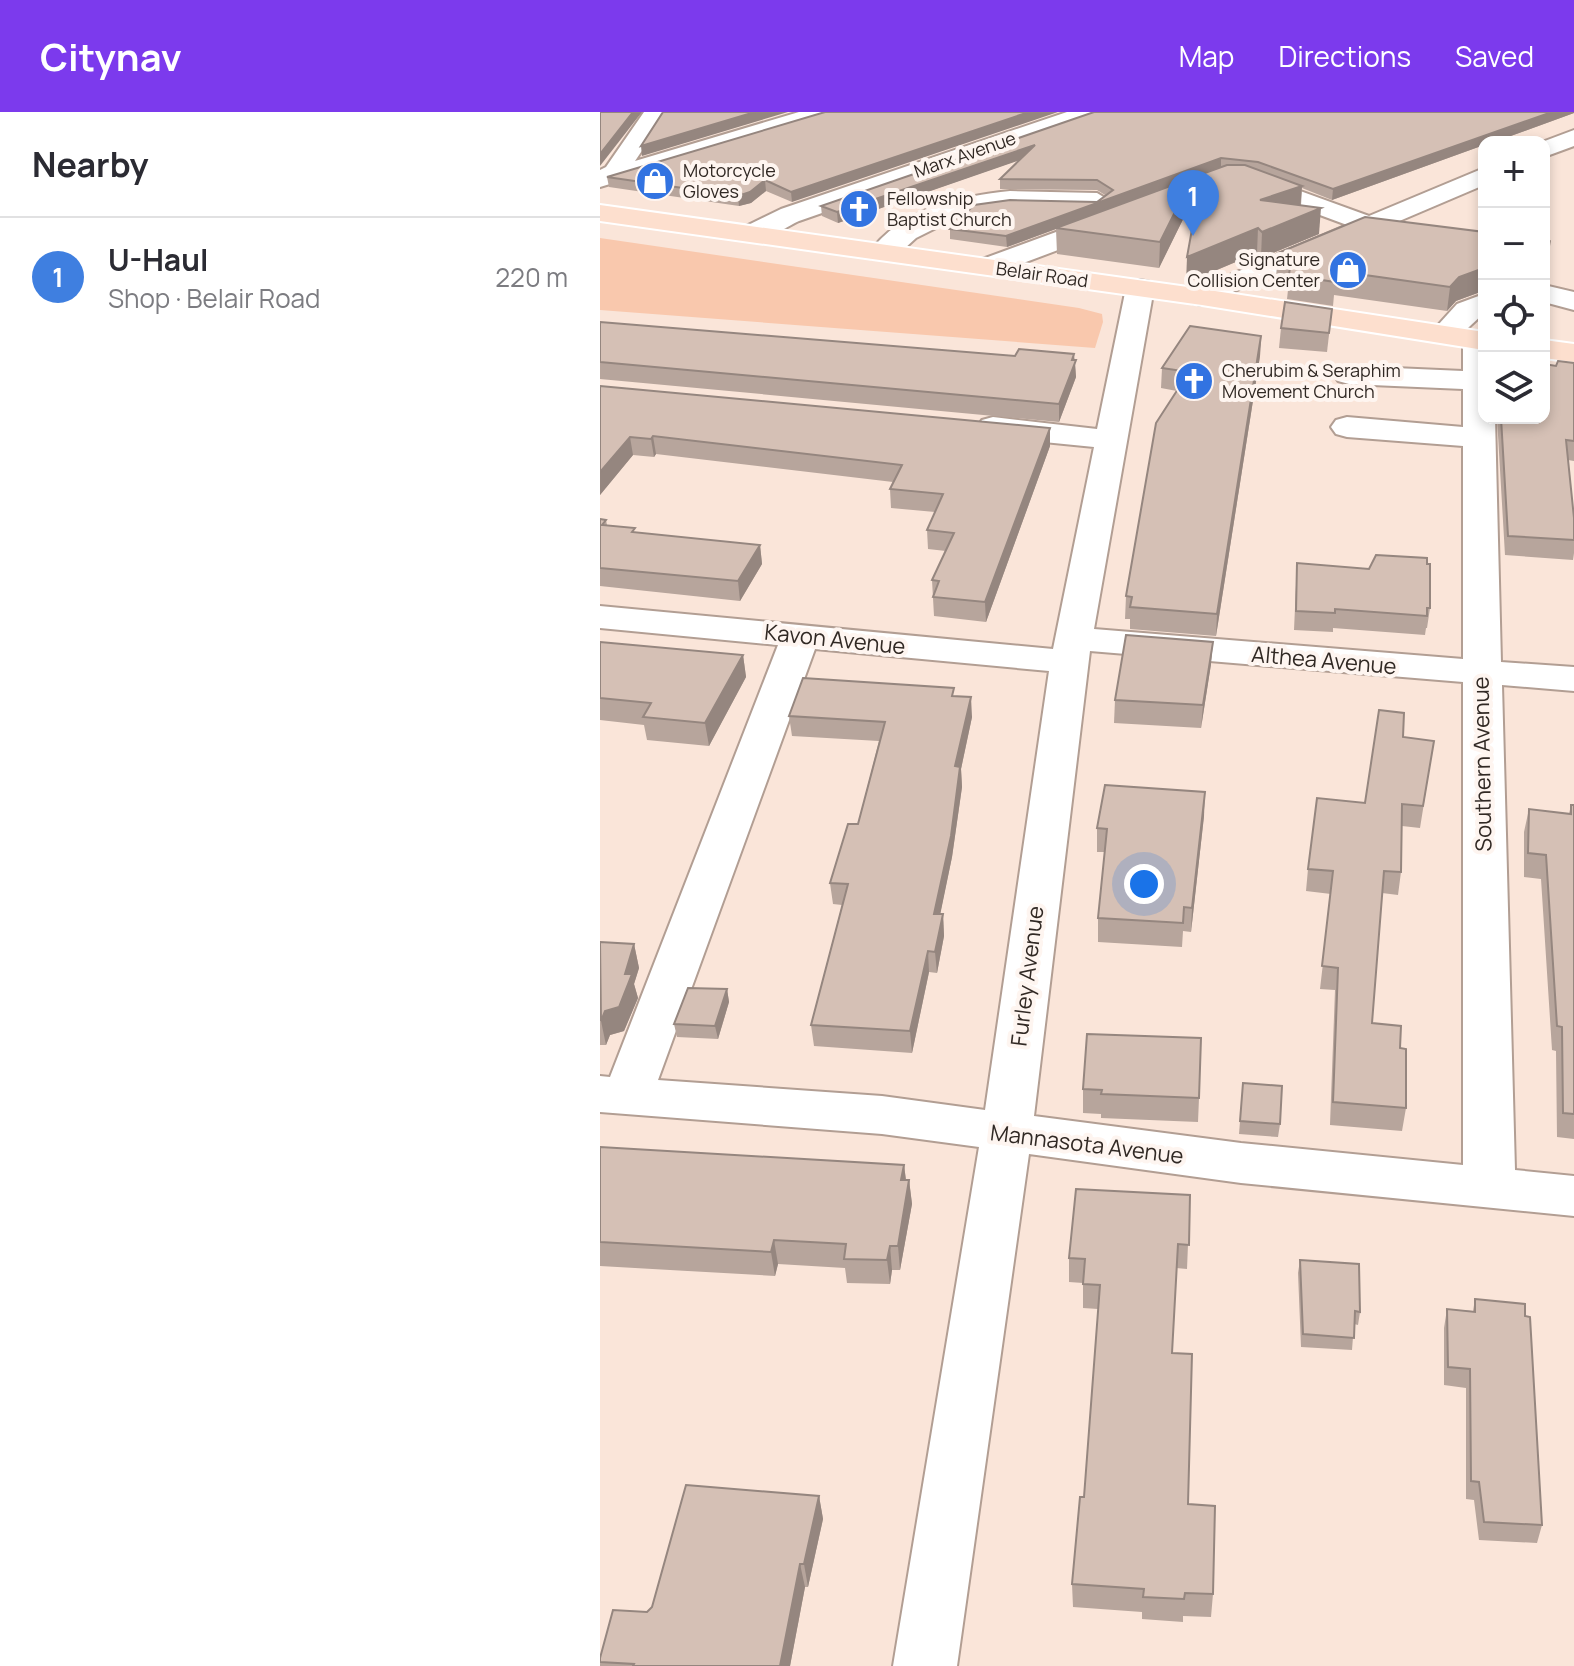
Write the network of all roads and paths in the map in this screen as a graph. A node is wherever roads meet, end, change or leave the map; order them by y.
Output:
1 (656, 112) edge
2 (823, 112) edge
3 (1090, 112) edge
4 (1574, 137) edge
5 (600, 146) edge
6 (1550, 147) edge
7 (630, 150) junction
8 (607, 176) edge
9 (1478, 179) edge
10 (1097, 201) edge
11 (600, 213) edge
12 (1370, 225) junction
13 (751, 234) junction
14 (883, 253) junction
15 (987, 267) junction
16 (1140, 288) junction
17 (1550, 295) edge
18 (1202, 297) junction
19 (1574, 301) edge
20 (1472, 330) edge
21 (1550, 350) edge
22 (1574, 353) edge
23 (1349, 375) dead end
24 (1478, 381) joint
25 (1478, 424) edge
26 (970, 425) edge
27 (1347, 427) dead end
28 (1478, 438) junction
29 (1109, 441) junction
30 (600, 617) edge
31 (801, 635) junction
32 (1072, 651) junction
33 (1481, 673) junction
34 (1574, 679) edge
35 (613, 1095) edge
36 (1006, 1133) junction
37 (1489, 1188) junction
38 (1574, 1196) edge
39 (925, 1666) edge

1 - 7 street
2 - 8 street
3 - 13 street, Marx Avenue
4 - 6 street
5 - 7 street
7 - 8 street
9 - 12 street
10 - 14 street
11 - 13 main road, Belair Road
12 - 15 street
12 - 18 street
13 - 14 main road, Belair Road
14 - 15 main road, Belair Road
15 - 16 main road, Belair Road
16 - 18 main road, Belair Road
16 - 29 street, Furley Avenue
17 - 19 street
18 - 20 main road, Belair Road
20 - 24 street, Southern Avenue
21 - 22 main road
23 - 24 street
25 - 28 street, Southern Avenue
26 - 29 street
27 - 28 street
28 - 33 street, Southern Avenue
29 - 32 street, Furley Avenue
30 - 31 street, Kavon Avenue
31 - 32 street, Kavon Avenue
31 - 35 street
32 - 33 street, Althea Avenue
32 - 36 street, Furley Avenue
33 - 34 street, Althea Avenue
33 - 37 street, Southern Avenue
35 - 36 street, Mannasota Avenue
36 - 37 street, Mannasota Avenue
36 - 39 street, Furley Avenue
37 - 38 street, Mannasota Avenue

